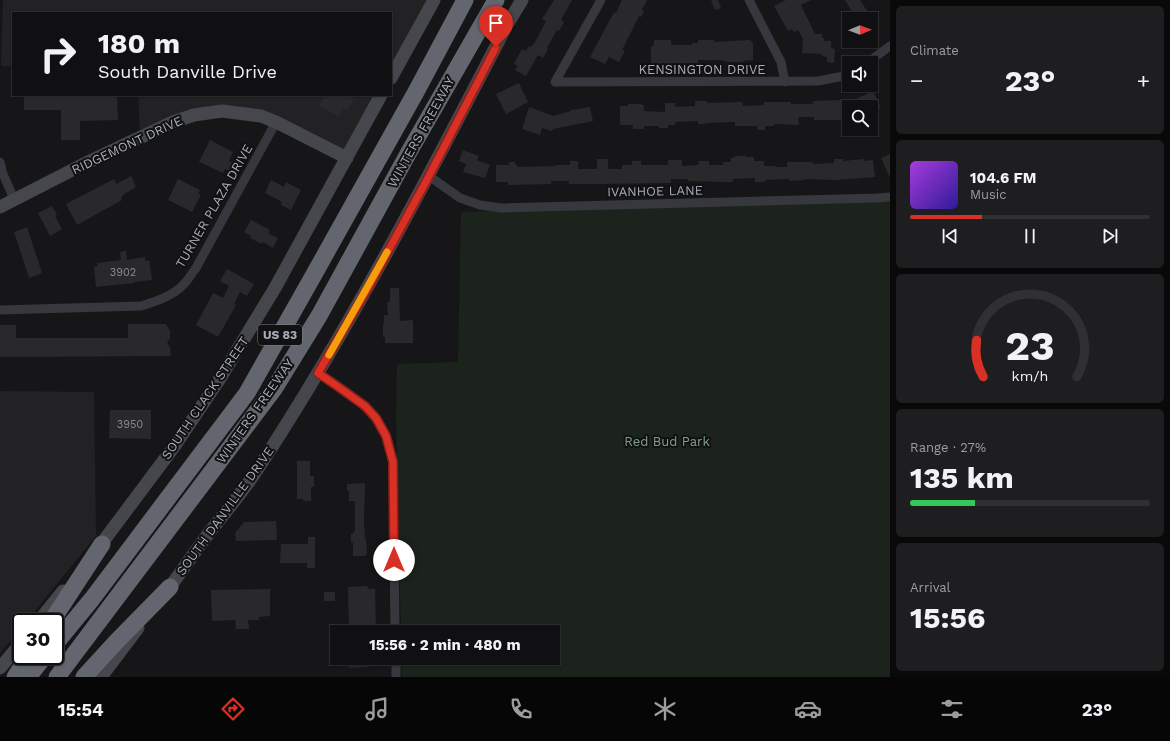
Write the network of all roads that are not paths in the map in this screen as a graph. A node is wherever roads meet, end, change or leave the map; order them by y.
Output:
1 (434, 0) edge
2 (466, 0) edge
3 (496, 0) edge
4 (522, 0) edge
5 (601, 0) edge
6 (749, 0) edge
7 (890, 46) edge
8 (876, 56) edge
9 (392, 76) edge
10 (842, 76) edge
11 (786, 82) junction
12 (381, 96) edge
13 (276, 122) junction
14 (346, 158) junction
15 (0, 162) edge
16 (429, 176) junction
17 (890, 196) edge
18 (14, 199) junction
19 (0, 207) edge
20 (0, 310) edge
21 (318, 373) junction
22 (102, 544) junction
23 (170, 587) junction
24 (45, 613) edge
25 (57, 613) edge
26 (395, 625) edge
27 (64, 633) edge
28 (12, 654) edge
29 (23, 665) edge
30 (38, 665) edge
31 (396, 665) edge
32 (0, 668) edge
33 (15, 677) edge
34 (28, 677) edge
35 (57, 677) edge
36 (84, 677) edge
37 (101, 677) edge
38 (396, 677) edge

1 - 9 main road
2 - 27 highway, WINTERS FREEWAY / US 83
3 - 35 highway, WINTERS FREEWAY / US 83
4 - 16 main road, SOUTH DANVILLE DRIVE
5 - 11 street, KENSINGTON DRIVE
6 - 11 street
7 - 8 street
10 - 11 street, KENSINGTON DRIVE
12 - 14 main road, SOUTH CLACK STREET
13 - 14 main road, RIDGEMONT DRIVE
13 - 18 main road, RIDGEMONT DRIVE
13 - 20 street, TURNER PLAZA DRIVE
14 - 22 main road, SOUTH CLACK STREET
15 - 18 street
16 - 17 street, IVANHOE LANE
16 - 21 main road, SOUTH DANVILLE DRIVE
18 - 19 main road, RIDGEMONT DRIVE
21 - 23 main road, SOUTH DANVILLE DRIVE
21 - 26 street
22 - 24 main road, SOUTH CLACK STREET
22 - 25 highway
23 - 36 highway
23 - 37 main road, SOUTH DANVILLE DRIVE
28 - 32 main road
29 - 33 highway
30 - 34 highway
31 - 38 street

